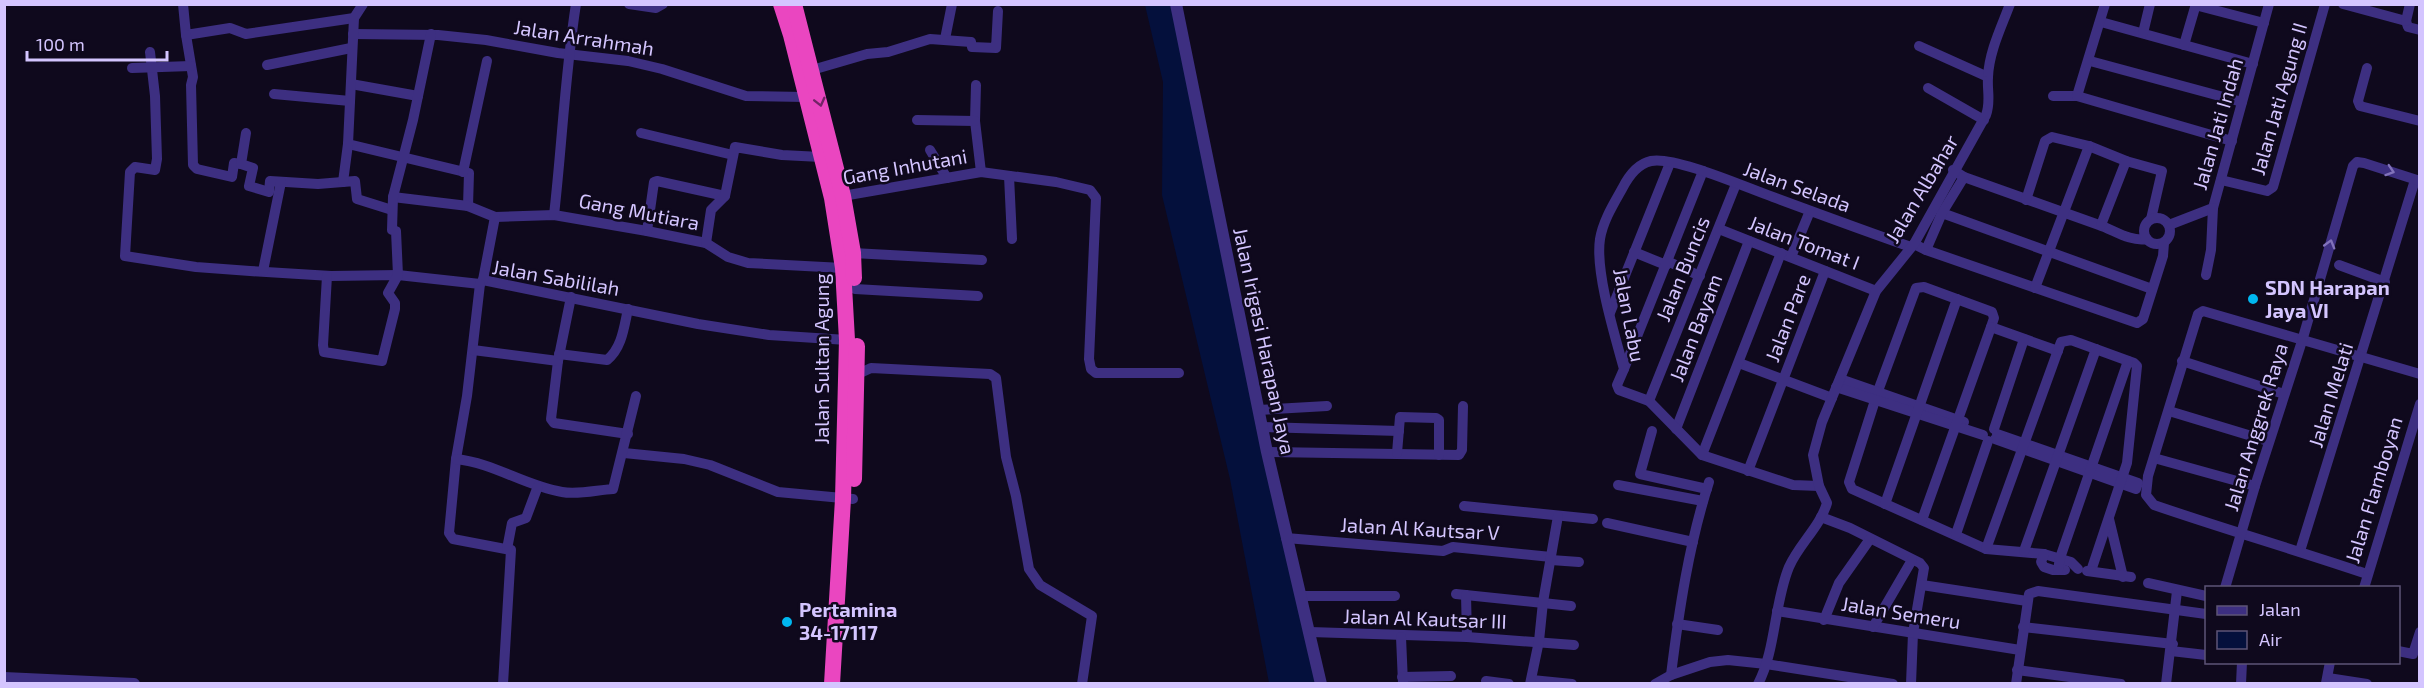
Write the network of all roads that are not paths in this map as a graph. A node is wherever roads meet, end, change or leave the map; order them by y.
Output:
1 (183, 4) edge
2 (363, 4) edge
3 (576, 4) edge
4 (629, 4) edge
5 (663, 4) edge
6 (781, 4) edge
7 (794, 4) edge
8 (952, 4) edge
9 (1176, 4) edge
10 (2010, 4) edge
11 (2105, 4) edge
12 (2150, 4) edge
13 (2269, 4) edge
14 (2325, 4) edge
15 (2343, 4) edge
16 (2410, 4) edge
17 (2196, 5) edge
18 (998, 11) dead end
19 (354, 18) junction
20 (2406, 21) junction
21 (2101, 22) junction
22 (2264, 23) junction
23 (2420, 30) edge
24 (2143, 33) junction
25 (353, 34) junction
26 (431, 34) junction
27 (186, 36) junction
28 (945, 39) junction
29 (2184, 45) junction
30 (1919, 46) dead end
31 (351, 48) junction
32 (150, 52) dead end
33 (568, 54) junction
34 (487, 61) dead end
35 (2090, 61) junction
36 (2253, 64) junction
37 (267, 65) dead end
38 (191, 66) junction
39 (132, 68) dead end
40 (151, 68) junction
41 (2367, 68) dead end
42 (812, 70) junction
43 (1988, 77) junction
44 (351, 84) junction
45 (976, 85) dead end
46 (1928, 88) dead end
47 (274, 94) dead end
48 (418, 96) junction
49 (2053, 96) dead end
50 (2077, 96) junction
51 (805, 97) junction
52 (350, 101) junction
53 (2242, 102) junction
54 (917, 120) dead end
55 (1984, 120) junction
56 (975, 121) junction
57 (2420, 122) edge
58 (246, 133) dead end
59 (641, 134) dead end
60 (2232, 141) junction
61 (348, 144) junction
62 (2089, 146) junction
63 (930, 150) dead end
64 (733, 155) junction
65 (821, 157) junction
66 (404, 158) junction
67 (2126, 160) junction
68 (1670, 163) junction
69 (241, 164) junction
70 (1953, 170) junction
71 (1703, 171) junction
72 (463, 172) junction
73 (981, 172) junction
74 (1009, 176) junction
75 (1964, 177) junction
76 (947, 178) junction
77 (2221, 180) junction
78 (2417, 180) edge
79 (281, 182) junction
80 (343, 182) junction
81 (1737, 184) junction
82 (725, 196) junction
83 (393, 197) junction
84 (837, 197) junction
85 (2026, 200) junction
86 (468, 206) junction
87 (2213, 208) junction
88 (392, 210) junction
89 (1810, 211) junction
90 (1942, 213) junction
91 (2062, 213) junction
92 (554, 215) junction
93 (495, 217) junction
94 (2151, 219) junction
95 (2101, 225) junction
96 (2169, 225) junction
97 (1719, 229) junction
98 (646, 231) junction
99 (1012, 239) dead end
100 (2147, 239) junction
101 (1749, 241) junction
102 (706, 243) junction
103 (2164, 243) junction
104 (1912, 245) junction
105 (1926, 250) junction
106 (2049, 251) junction
107 (1634, 252) junction
108 (853, 253) junction
109 (1786, 255) junction
110 (982, 260) dead end
111 (1666, 263) junction
112 (2339, 265) dead end
113 (843, 268) junction
114 (263, 271) junction
115 (1825, 271) junction
116 (398, 275) junction
117 (2206, 275) dead end
118 (327, 276) junction
119 (1700, 276) junction
120 (481, 282) junction
121 (2385, 282) junction
122 (2035, 288) junction
123 (855, 289) junction
124 (2152, 290) junction
125 (1876, 291) junction
126 (978, 296) dead end
127 (571, 297) junction
128 (1957, 299) junction
129 (628, 309) junction
130 (1609, 314) junction
131 (1991, 327) junction
132 (847, 339) junction
133 (2024, 339) junction
134 (2302, 341) junction
135 (2096, 349) junction
136 (473, 350) junction
137 (2058, 351) junction
138 (559, 358) junction
139 (2362, 358) junction
140 (2128, 361) junction
141 (2182, 361) junction
142 (1739, 363) junction
143 (1624, 369) junction
144 (1179, 373) dead end
145 (858, 374) junction
146 (2420, 374) edge
147 (1784, 379) junction
148 (1836, 388) junction
149 (2284, 394) junction
150 (636, 396) dead end
151 (1877, 396) junction
152 (1649, 401) junction
153 (2420, 404) edge
154 (1327, 406) dead end
155 (1463, 406) dead end
156 (1919, 409) junction
157 (1259, 410) junction
158 (2169, 411) junction
159 (1958, 423) junction
160 (1262, 427) junction
161 (1676, 429) junction
162 (1399, 431) junction
163 (1652, 431) dead end
164 (628, 434) junction
165 (1990, 434) junction
166 (2268, 441) junction
167 (2023, 447) junction
168 (1267, 452) junction
169 (624, 453) junction
170 (1397, 453) junction
171 (1439, 455) junction
172 (1702, 455) junction
173 (2056, 458) junction
174 (2154, 458) junction
175 (456, 459) junction
176 (2089, 469) junction
177 (1748, 471) junction
178 (2123, 482) junction
179 (1618, 485) dead end
180 (538, 486) junction
181 (1819, 486) junction
182 (2254, 486) junction
183 (848, 499) junction
184 (1703, 501) junction
185 (1885, 504) junction
186 (1464, 506) dead end
187 (1824, 511) junction
188 (1558, 516) junction
189 (1593, 519) dead end
190 (2109, 519) junction
191 (1922, 520) junction
192 (1607, 523) dead end
193 (1956, 534) junction
194 (2242, 535) junction
195 (1286, 538) junction
196 (1870, 539) junction
197 (1693, 542) junction
198 (507, 549) junction
199 (1986, 549) junction
200 (2024, 551) junction
201 (2300, 551) junction
202 (2043, 554) junction
203 (2060, 558) junction
204 (1551, 559) junction
205 (1912, 560) junction
206 (1579, 562) dead end
207 (2078, 569) junction
208 (2058, 570) junction
209 (2091, 571) junction
210 (2367, 574) junction
211 (2148, 583) dead end
212 (1922, 585) junction
213 (2226, 586) edge
214 (2364, 586) edge
215 (2177, 591) junction
216 (1301, 596) junction
217 (1395, 596) dead end
218 (2205, 596) edge
219 (2028, 598) junction
220 (1544, 602) junction
221 (1571, 606) dead end
222 (1777, 611) junction
223 (2175, 611) junction
224 (2205, 614) edge
225 (1824, 620) junction
226 (1677, 624) junction
227 (1873, 627) junction
228 (2023, 627) junction
229 (1718, 630) dead end
230 (1310, 632) junction
231 (2420, 632) edge
232 (1913, 633) junction
233 (1401, 637) junction
234 (1467, 637) junction
235 (1539, 641) junction
236 (1574, 645) dead end
237 (2172, 648) junction
238 (2020, 650) junction
239 (2400, 651) edge
240 (2205, 655) edge
241 (1766, 664) junction
242 (2242, 664) edge
243 (2330, 664) edge
244 (2017, 670) junction
245 (1671, 675) junction
246 (1451, 676) dead end
247 (4, 678) edge
248 (1403, 680) edge
249 (2072, 680) edge
250 (1486, 681) dead end
251 (2327, 681) edge
252 (1531, 682) edge
253 (134, 684) edge
254 (503, 684) edge
255 (832, 684) edge
256 (841, 684) edge
257 (1082, 684) edge
258 (1321, 684) edge
259 (1509, 684) edge
260 (1572, 684) edge
261 (1655, 684) edge
262 (1758, 684) edge
263 (1893, 684) edge
264 (1911, 684) edge
265 (2016, 684) edge
266 (2121, 684) edge
267 (2166, 684) edge
268 (2241, 684) edge
269 (2367, 684) edge

1 - 27 street
2 - 19 street
3 - 33 street
4 - 5 street
6 - 51 highway, Jalan Sultan Agung
7 - 42 highway, Jalan Sultan Agung
8 - 28 street
9 - 157 street, Jalan Irigasi Harapan Jaya
10 - 43 street, Jalan Albahar
11 - 21 street
12 - 24 street
13 - 22 street, Jalan Jati Indah
14 - 77 street, Jalan Jati Agung II
15 - 20 street
16 - 20 street
17 - 22 street
17 - 29 street
18 - 28 street
19 - 25 street
19 - 27 street
20 - 23 street
21 - 24 street
21 - 35 street
22 - 36 street, Jalan Jati Indah
24 - 29 street
25 - 26 street, Jalan Arrahmah
25 - 31 street
26 - 33 street, Jalan Arrahmah
26 - 48 street
27 - 38 street
28 - 42 street
29 - 36 street
30 - 43 street
31 - 37 street
31 - 44 street
32 - 40 street
33 - 51 street, Jalan Arrahmah
33 - 92 street
34 - 72 street
35 - 50 street
35 - 53 street
36 - 53 street, Jalan Jati Indah
38 - 40 street
38 - 69 street
39 - 40 street
40 - 114 street, Jalan Sabililah
41 - 57 street
42 -> 84 highway, Jalan Sultan Agung
43 - 55 street, Jalan Albahar
44 - 48 street
44 - 52 street
45 - 56 street
46 - 55 street
47 - 52 street
48 - 66 street
49 - 50 street
50 - 60 street
51 - 65 highway, Jalan Sultan Agung
52 - 61 street
53 - 60 street, Jalan Jati Indah
54 - 56 street
55 - 70 street, Jalan Albahar
56 - 73 street
58 - 69 street
59 - 64 street
60 - 77 street, Jalan Jati Indah
61 - 66 street
61 - 80 street
62 - 67 street
62 - 85 street
62 - 91 street
63 - 76 street
64 - 65 street
64 - 82 street
65 - 84 highway, Jalan Sultan Agung
66 - 72 street
66 - 83 street
67 - 94 street
67 - 95 street
68 - 71 street, Jalan Selada
68 - 107 street
68 - 130 street, Jalan Labu
69 - 79 street
70 - 75 street
70 - 104 street, Jalan Albahar
71 - 81 street, Jalan Selada
71 - 111 street
72 - 86 street
73 - 74 street, Gang Inhutani
73 - 76 street, Gang Inhutani
74 - 99 street
74 - 144 street, Gang Inhutani
75 - 85 street
75 - 90 street
76 - 84 street, Gang Inhutani
77 - 87 street, Jalan Jati Indah
78 - 121 street, Jalan Melati
134 -> 78 street, Jalan Anggrek Raya
79 - 80 street
79 - 114 street
80 - 88 street
81 - 89 street, Jalan Selada
81 - 97 street, Jalan Buncis
82 - 98 street
82 - 102 street
83 - 86 street
83 - 88 street
84 - 108 highway, Jalan Sultan Agung
84 - 113 highway, Jalan Sultan Agung
85 - 91 street
86 - 93 street
87 - 96 street, Jalan Jati Indah
87 - 117 street
88 - 116 street
89 - 104 street, Jalan Selada
89 - 109 street
90 - 105 street
90 - 106 street
91 - 95 street
91 - 106 street
92 - 93 street, Gang Mutiara
92 - 98 street, Gang Mutiara
93 - 120 street
94 - 96 street
94 - 100 street
95 - 100 street
96 - 103 street
97 - 101 street, Jalan Tomat I
97 - 119 street, Jalan Buncis
98 - 102 street, Gang Mutiara
100 - 103 street
101 - 109 street, Jalan Tomat I
101 - 161 street, Jalan Bayam
102 - 113 street, Gang Mutiara
103 - 124 street
104 - 105 street, Jalan Selada
104 - 125 street, Jalan Albahar
105 - 122 street, Jalan Selada
106 - 122 street
106 - 124 street
107 - 111 street
107 - 130 street
108 - 110 street
108 - 123 highway, Jalan Sultan Agung
109 - 115 street, Jalan Tomat I
109 - 142 street
111 - 119 street
111 - 143 street
112 - 121 street
113 - 132 highway, Jalan Sultan Agung
114 - 118 street, Jalan Sabililah
115 - 125 street, Jalan Tomat I
115 - 147 street, Jalan Pare
116 - 118 street, Jalan Sabililah
116 - 118 street
116 - 120 street, Jalan Sabililah
119 - 152 street, Jalan Buncis
120 - 127 street, Jalan Sabililah
120 - 136 street
121 - 139 street, Jalan Melati
122 - 124 street, Jalan Selada
123 - 126 street
123 - 145 highway, Jalan Sultan Agung
125 - 148 street, Jalan Albahar
127 - 129 street, Jalan Sabililah
127 - 138 street
128 - 131 street
128 - 151 street
128 - 156 street
129 - 132 street, Jalan Sabililah
129 - 138 street
130 - 143 street, Jalan Labu
131 - 133 street
131 - 159 street
132 - 183 highway, Jalan Sultan Agung
133 - 137 street
133 - 165 street
134 - 139 street
134 - 141 street
134 - 149 street, Jalan Anggrek Raya
135 - 137 street
135 - 140 street
135 - 173 street
136 - 138 street
136 - 175 street
137 - 167 street
138 - 164 street
139 - 146 street
139 - 201 street, Jalan Melati
140 - 176 street
140 - 178 street
141 - 149 street
141 - 158 street
142 - 147 street
142 - 172 street
143 - 152 street, Jalan Labu
145 - 183 highway, Jalan Sultan Agung
145 - 257 street
147 - 148 street, Jalan Pare
147 - 177 street, Jalan Pare
148 - 151 street, Jalan Pare
148 - 181 street, Jalan Albahar
149 - 166 street, Jalan Anggrek Raya
150 - 164 street
151 - 156 street, Jalan Pare
151 - 185 street
152 - 161 street, Jalan Labu
153 - 210 street, Jalan Flamboyan
154 - 157 street
155 - 171 street
156 - 159 street, Jalan Pare
156 - 185 street
157 - 160 street, Jalan Irigasi Harapan Jaya
158 - 166 street
158 - 174 street
159 - 165 street, Jalan Pare
159 - 191 street
160 - 162 street
160 - 168 street, Jalan Irigasi Harapan Jaya
161 - 172 street, Jalan Labu
162 - 170 street
162 - 171 street
163 - 184 street
164 - 169 street
165 - 167 street, Jalan Pare
165 - 193 street
166 - 182 street, Jalan Anggrek Raya
167 - 173 street, Jalan Pare
167 - 199 street
168 - 170 street
168 - 195 street, Jalan Irigasi Harapan Jaya
169 - 180 street
169 - 183 street
170 - 171 street
172 - 177 street, Jalan Labu
173 - 176 street, Jalan Pare
173 - 200 street
174 - 182 street
174 - 194 street
175 - 180 street
175 - 198 street
176 - 178 street, Jalan Pare
176 - 203 street
177 - 181 street, Jalan Labu
178 - 190 street
179 - 184 street
180 - 198 street
181 - 187 street, Jalan Albahar
182 - 194 street, Jalan Anggrek Raya
183 - 255 highway, Jalan Sultan Agung
183 - 256 highway, Jalan Sultan Agung
184 - 197 street
185 - 191 street
186 - 188 street
187 - 196 street
187 - 222 street
188 - 189 street
188 - 204 street
190 - 209 street
190 - 209 street
191 - 193 street
192 - 197 street
193 - 199 street
194 - 201 street
194 - 213 street, Jalan Anggrek Raya
195 - 204 street, Jalan Al Kautsar V
195 - 216 street, Jalan Irigasi Harapan Jaya
196 - 205 street
196 - 225 street
197 - 226 street
198 - 254 street
199 - 200 street
200 - 202 street
201 - 210 street
202 - 203 street
202 - 208 street
203 - 207 street
203 - 208 street
204 - 206 street, Jalan Al Kautsar V
204 - 220 street
205 - 212 street
205 - 227 street
207 - 208 street
207 - 209 street
210 - 214 street, Jalan Flamboyan
211 - 215 street
212 - 219 street
212 - 232 street
215 - 218 street
215 - 223 street
216 - 217 street
216 - 230 street, Jalan Irigasi Harapan Jaya
219 - 223 street
219 - 228 street
220 - 221 street
220 - 234 street
220 - 235 street
222 - 225 street, Jalan Semeru
222 - 241 street
223 - 224 street
223 - 237 street
225 - 227 street, Jalan Semeru
226 - 229 street
226 - 245 street
227 - 232 street, Jalan Semeru
228 - 237 street
228 - 238 street
230 - 233 street, Jalan Al Kautsar III
230 - 258 street, Jalan Irigasi Harapan Jaya
231 - 239 street
232 - 238 street, Jalan Semeru
232 - 264 street
233 - 234 street, Jalan Al Kautsar III
233 - 248 street
234 - 235 street, Jalan Al Kautsar III
235 - 236 street, Jalan Al Kautsar III
235 - 252 street
237 - 240 street
237 - 267 street
238 - 244 street
241 - 245 street
241 - 262 street
241 - 263 street
242 - 268 street
243 - 251 street
244 - 249 street
244 - 265 street
245 - 261 street
246 - 248 street
247 - 253 street
249 - 266 street
250 - 259 street
251 - 269 street
252 - 260 street

